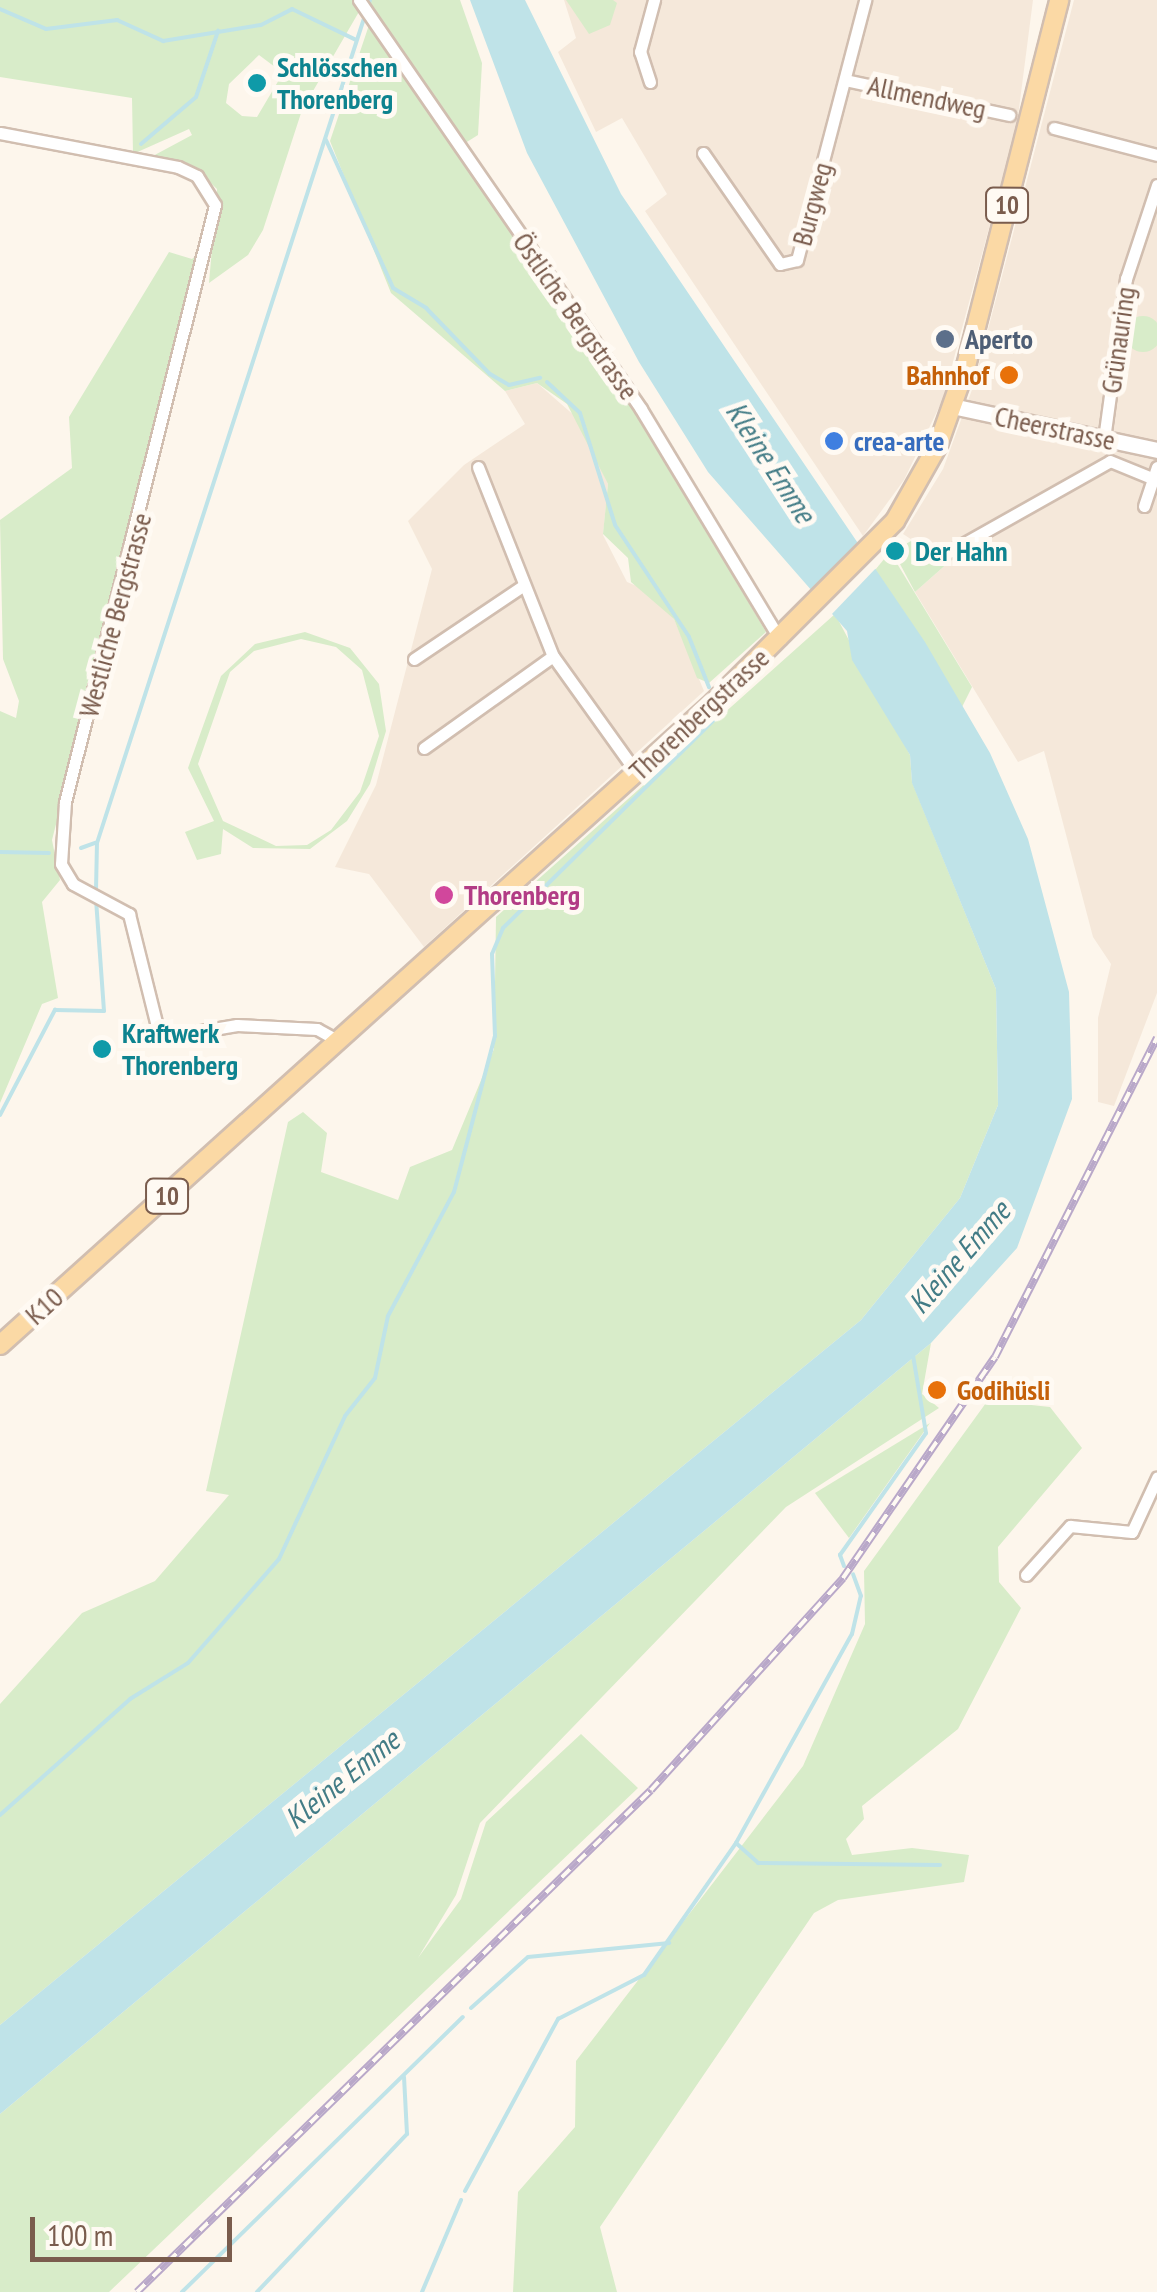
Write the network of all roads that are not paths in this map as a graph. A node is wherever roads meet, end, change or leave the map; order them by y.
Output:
1 (359, 0) edge
2 (654, 0) edge
3 (865, 0) edge
4 (1060, 0) edge
5 (845, 80) junction
6 (650, 82) dead end
7 (1009, 115) dead end
8 (1054, 128) dead end
9 (0, 133) edge
10 (702, 153) dead end
11 (1157, 156) edge
12 (1157, 185) edge
13 (952, 406) junction
14 (1104, 438) junction
15 (1157, 450) edge
16 (478, 467) dead end
17 (1156, 473) edge
18 (1144, 506) dead end
19 (946, 554) dead end
20 (520, 587) junction
21 (780, 640) junction
22 (553, 656) junction
23 (414, 660) dead end
24 (424, 748) dead end
25 (636, 772) junction
26 (339, 1042) junction
27 (88, 1266) joint
28 (0, 1345) edge
29 (1157, 1478) edge
30 (1026, 1575) dead end

1 - 21 street, Östliche Bergstrasse
2 - 6 street
3 - 5 street, Burgweg
4 - 13 main road, Thorenbergstrasse / 10
5 - 7 street, Allmendweg
5 - 10 street, Burgweg
8 - 11 street
9 - 26 street, Westliche Bergstrasse
12 - 14 street, Grünauring
13 - 14 street, Cheerstrasse
13 - 21 main road, Thorenbergstrasse / 10
14 - 15 street, Cheerstrasse
16 - 20 street
17 - 18 street
17 - 19 street
20 - 22 street
20 - 23 street
21 - 25 main road, Thorenbergstrasse / 10
22 - 24 street
22 - 25 street
25 - 26 main road, Thorenbergstrasse / 10
26 - 27 main road, Thorenbergstrasse / 10
27 - 28 main road, K10 / 10
29 - 30 street

